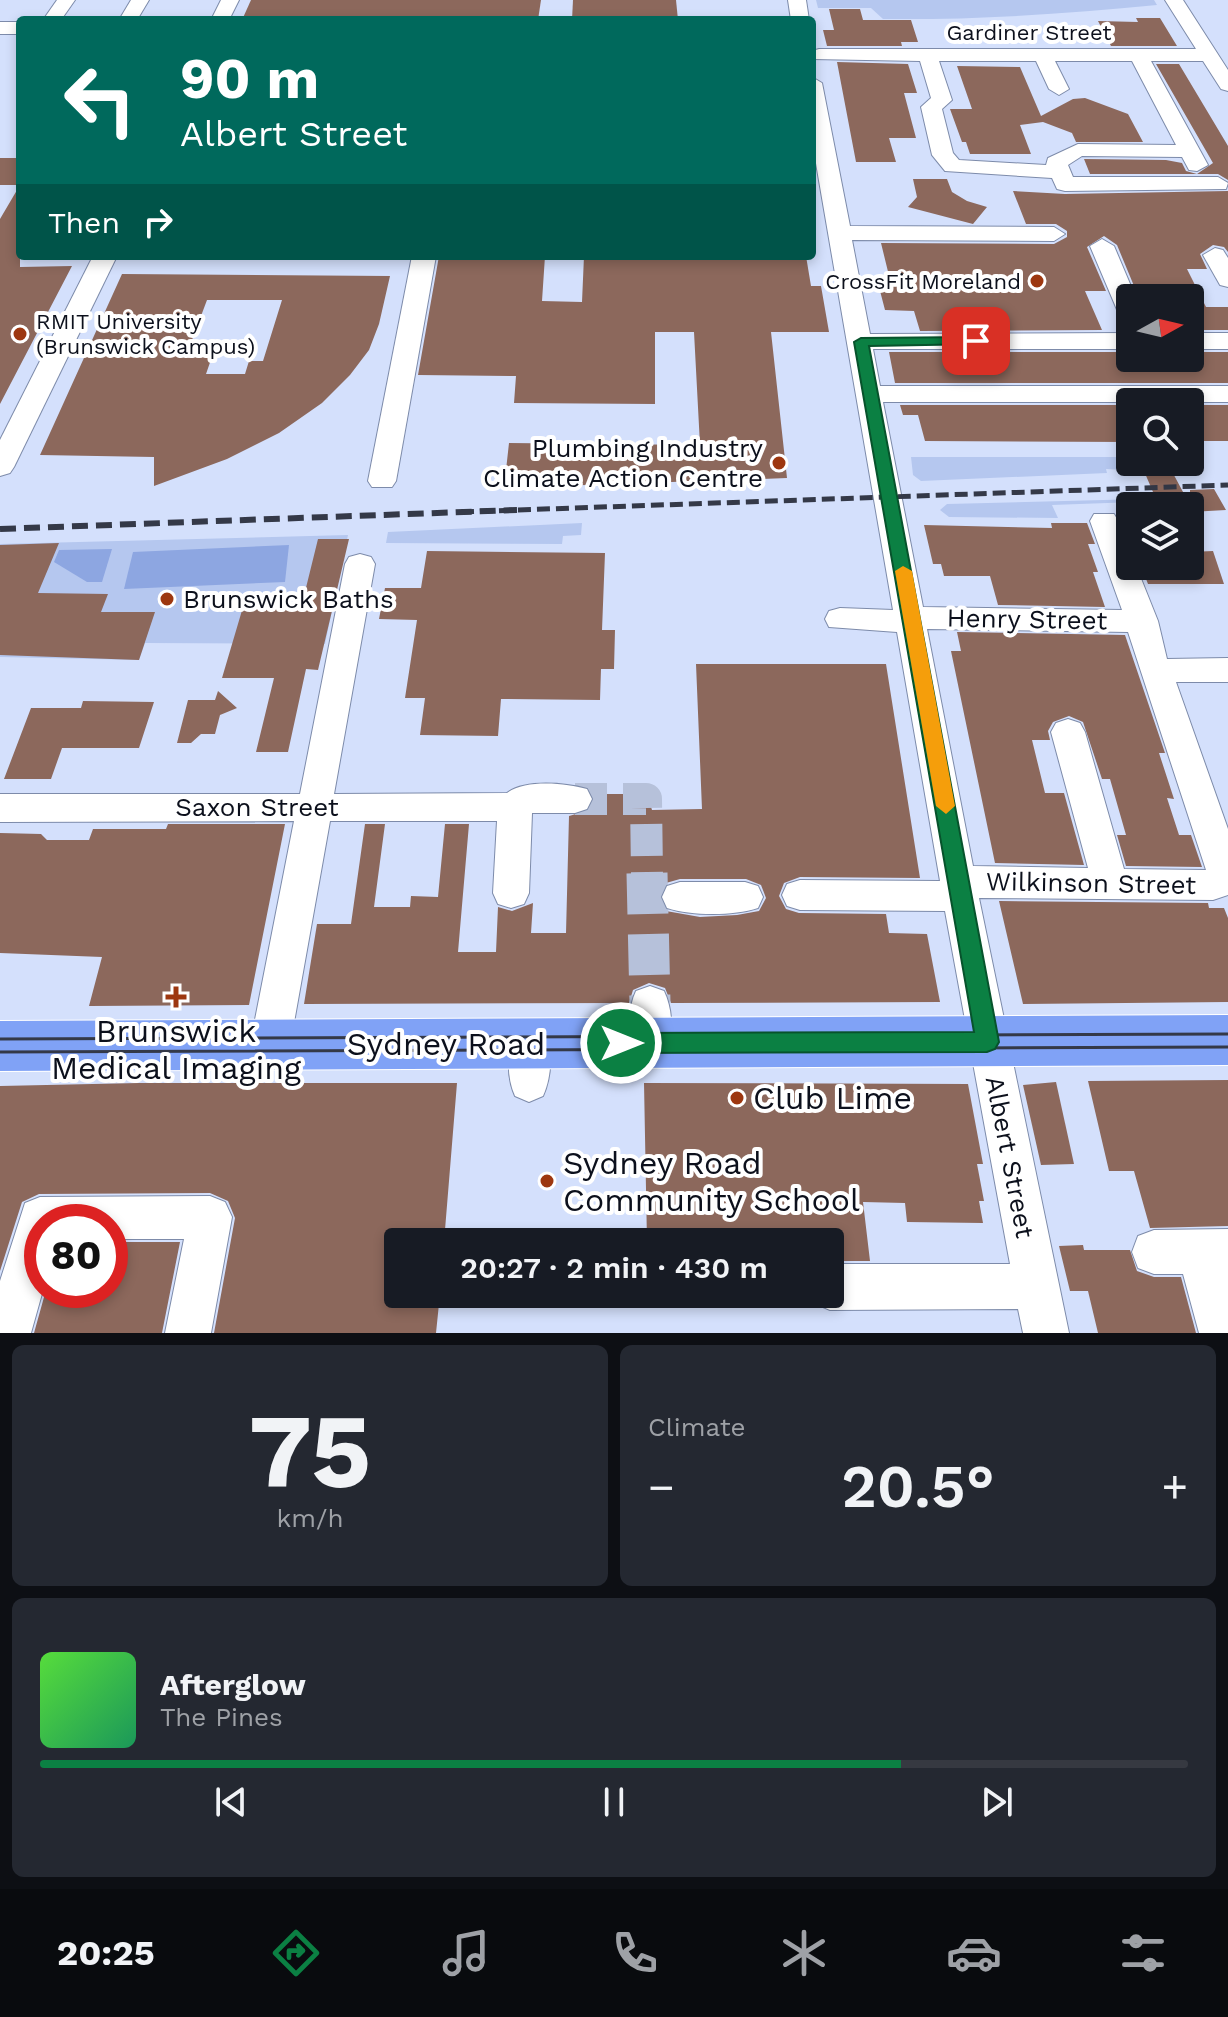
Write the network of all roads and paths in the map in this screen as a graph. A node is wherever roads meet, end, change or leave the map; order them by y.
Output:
1 (1174, 0) edge
2 (1209, 55) junction
3 (928, 56) junction
4 (1043, 56) junction
5 (1139, 56) junction
6 (816, 61) edge
7 (816, 74) edge
8 (1228, 85) edge
9 (1059, 89) dead end
10 (1189, 151) junction
11 (1059, 172) junction
12 (1223, 184) edge
13 (840, 233) junction
14 (1054, 234) dead end
15 (1102, 246) dead end
16 (1215, 255) dead end
17 (103, 260) edge
18 (423, 260) edge
19 (1228, 280) edge
20 (1118, 284) edge
21 (1116, 341) edge
22 (1204, 341) edge
23 (1228, 341) edge
24 (861, 342) junction
25 (871, 394) junction
26 (1228, 394) edge
27 (2, 467) edge
28 (382, 481) dead end
29 (1104, 521) dead end
30 (360, 564) dead end
31 (840, 619) dead end
32 (912, 620) junction
33 (1142, 621) junction
34 (1228, 670) edge
35 (1156, 671) junction
36 (1068, 732) dead end
37 (314, 807) junction
38 (0, 808) edge
39 (1111, 886) junction
40 (1224, 886) edge
41 (961, 889) junction
42 (511, 893) dead end
43 (800, 895) dead end
44 (680, 897) dead end
45 (745, 897) dead end
46 (1228, 1040) edge
47 (987, 1042) junction
48 (270, 1045) junction
49 (0, 1046) edge
50 (1154, 1252) dead end
51 (1213, 1252) edge
52 (1037, 1286) junction
53 (844, 1287) edge
54 (8, 1333) edge
55 (188, 1333) edge
56 (1046, 1333) edge
57 (1222, 1333) edge

1 - 2 street
2 - 5 street, Gardiner Street
2 - 8 street
3 - 4 street, Gardiner Street
3 - 6 street, Gardiner Street
3 - 11 street
4 - 5 street, Gardiner Street
4 - 9 street
5 - 10 street
7 - 13 street, Albert Street
10 - 11 street
10 - 12 street
11 - 12 street
13 - 14 street
13 - 24 street, Albert Street
15 - 20 street
16 - 19 street
17 - 27 street
18 - 28 street
21 - 24 street
22 - 23 street
24 - 25 street, Albert Street
25 - 26 street
25 - 32 street, Albert Street
29 - 33 street, Wilkinson Street
30 - 37 street
31 - 32 street, Henry Street
32 - 33 street, Henry Street
32 - 41 street, Albert Street
33 - 35 street, Wilkinson Street
34 - 35 street
35 - 40 street, Wilkinson Street
36 - 39 street
37 - 38 street, Saxon Street
37 - 42 street, Saxon Street
37 - 48 street
39 - 40 street, Wilkinson Street
39 - 41 street, Wilkinson Street
41 - 43 street, Wilkinson Street
41 - 47 street, Albert Street
44 - 45 street
46 - 47 highway, Sydney Road
47 - 48 highway, Sydney Road
47 - 52 street, Albert Street
48 - 49 highway, Sydney Road
50 - 51 street
51 - 57 street
52 - 53 street
52 - 56 street, Albert Street
54 - 55 street

